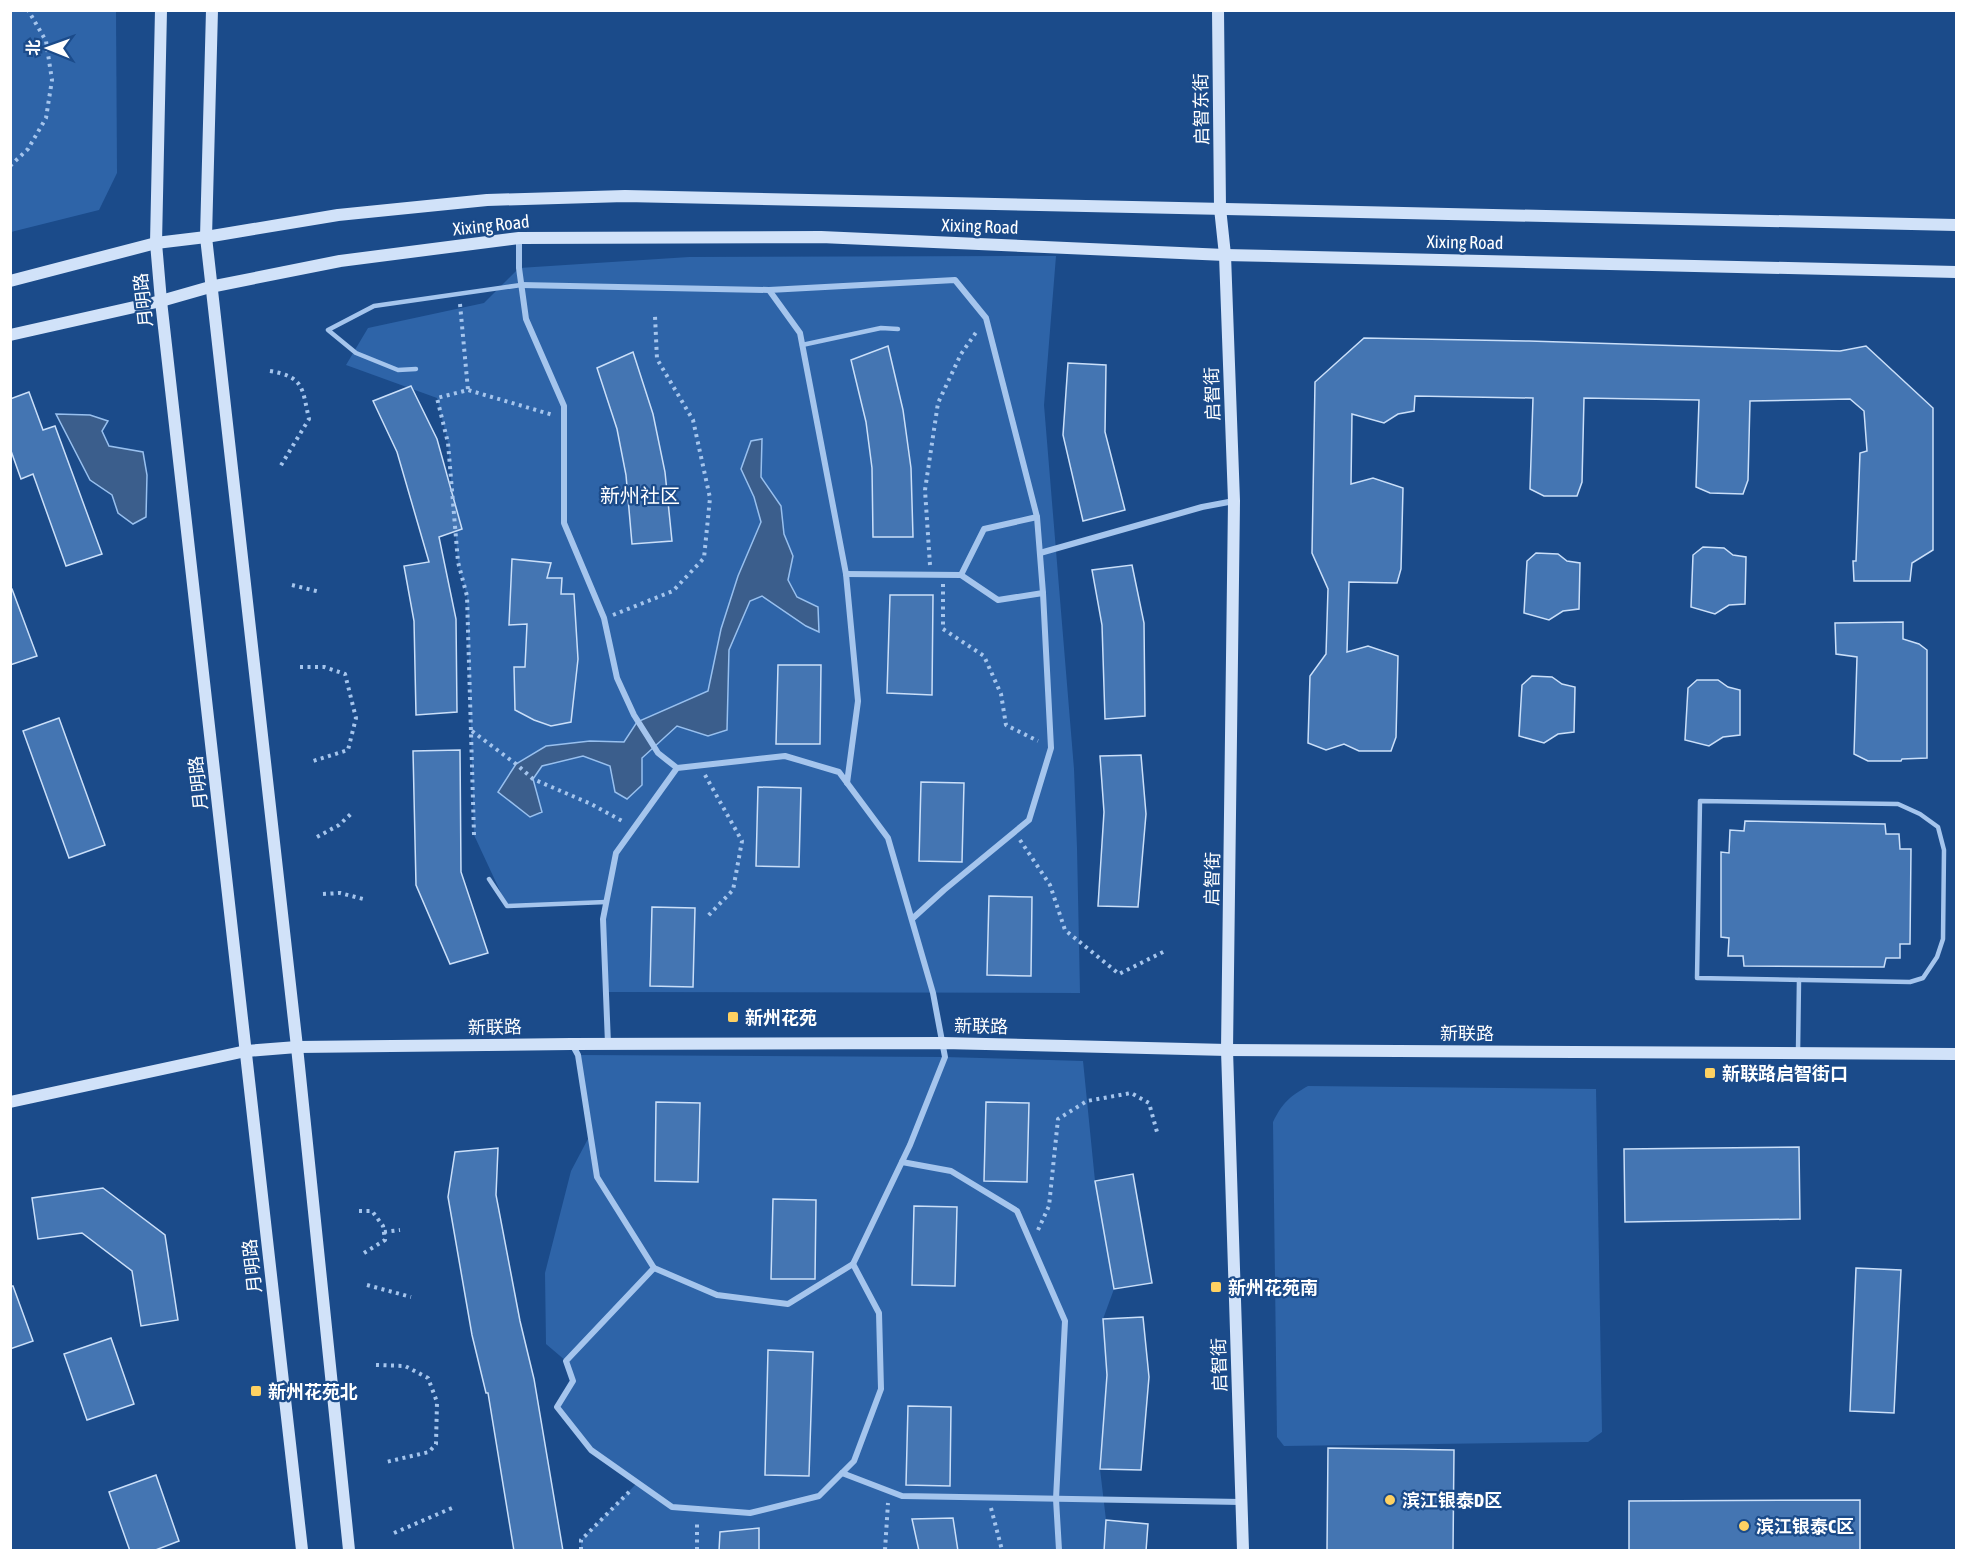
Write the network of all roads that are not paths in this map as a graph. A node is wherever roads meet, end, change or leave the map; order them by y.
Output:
1 (161, 10) edge
2 (212, 10) edge
3 (1218, 10) edge
4 (1220, 208) junction
5 (1956, 225) edge
6 (206, 237) junction
7 (519, 238) junction
8 (156, 243) junction
9 (1225, 255) junction
10 (1956, 272) edge
11 (10, 281) edge
12 (521, 285) junction
13 (210, 287) junction
14 (769, 290) junction
15 (161, 301) junction
16 (898, 329) dead end
17 (10, 335) edge
18 (802, 345) junction
19 (416, 369) dead end
20 (1234, 501) junction
21 (1037, 517) junction
22 (1040, 553) junction
23 (846, 574) junction
24 (962, 574) junction
25 (1043, 593) junction
26 (677, 768) junction
27 (847, 783) junction
28 (489, 879) dead end
29 (606, 902) junction
30 (912, 919) junction
31 (1799, 980) junction
32 (943, 1043) junction
33 (572, 1044) junction
34 (608, 1044) junction
35 (297, 1047) junction
36 (1227, 1050) junction
37 (246, 1052) junction
38 (1798, 1053) junction
39 (1956, 1054) edge
40 (10, 1102) edge
41 (902, 1162) junction
42 (853, 1264) junction
43 (654, 1268) junction
44 (843, 1473) junction
45 (1056, 1499) junction
46 (1241, 1502) junction
47 (302, 1551) edge
48 (349, 1551) edge
49 (1059, 1551) edge
50 (1243, 1551) edge

1 - 8 street, 月明路
2 - 6 street
3 - 4 street, 启智东街
4 - 5 street, Xixing Road
4 - 6 street, Xixing Road
4 - 9 street, 启智街
6 - 8 street, Xixing Road
6 - 13 street
7 - 9 street, Xixing Road
7 - 12 street
7 - 13 street, Xixing Road
8 - 11 street, Xixing Road
8 - 15 street, 月明路
9 - 10 street, Xixing Road
9 - 20 street, 启智街
12 - 14 street
12 - 19 lane
12 - 26 street
13 - 15 street, Xixing Road
13 - 35 street
14 - 18 street
14 - 21 street
15 - 17 street, Xixing Road
15 - 37 street, 月明路
16 - 18 lane
18 - 23 street
20 - 22 street
20 - 36 street, 启智街
21 - 22 street
21 - 24 street
22 - 25 street
23 - 24 street
23 - 27 street
24 - 25 street
25 - 30 street
26 - 27 street
26 - 29 street
27 - 30 street
28 - 29 lane
29 - 34 street
30 - 32 street
31 - 31 lane
31 - 38 lane
32 - 34 street, 新联路
32 - 36 street, 新联路
32 - 41 street
33 - 34 street, 新联路
33 - 35 street, 新联路
33 - 43 street
35 - 37 street, 新联路
35 - 48 street
36 - 38 street, 新联路
36 - 46 street, 启智街
37 - 40 street, 新联路
37 - 47 street, 月明路
38 - 39 street, 新联路
41 - 42 street
41 - 45 street
42 - 43 street
42 - 44 street
43 - 44 street
44 - 45 street
45 - 46 street
45 - 49 street
46 - 50 street, 启智街

